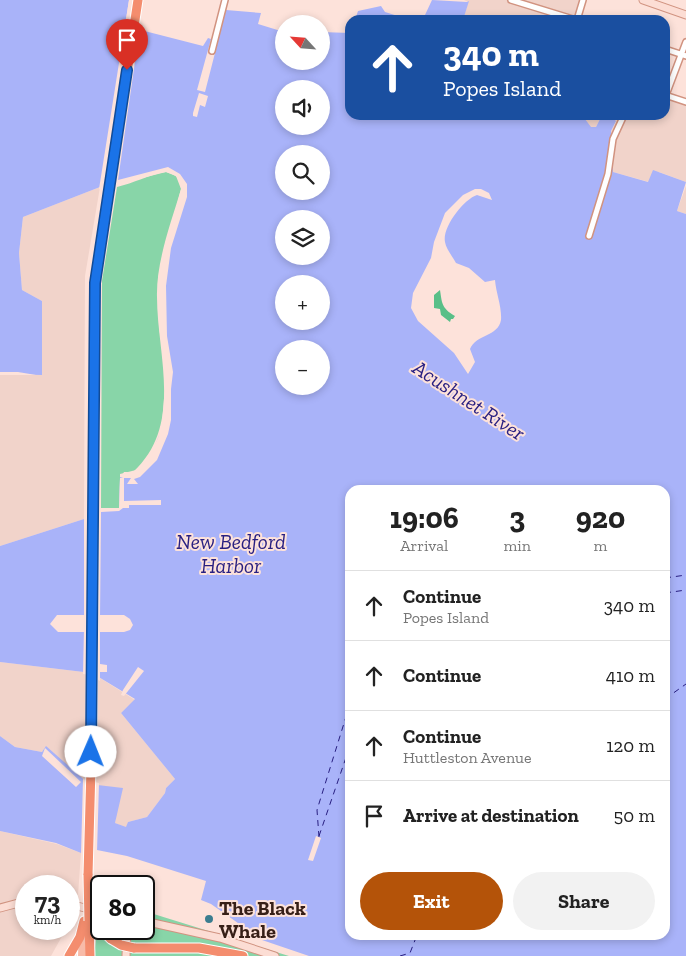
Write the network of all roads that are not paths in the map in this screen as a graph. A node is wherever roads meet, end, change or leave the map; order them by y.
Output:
1 (138, 0) edge
2 (225, 0) edge
3 (511, 0) edge
4 (582, 0) edge
5 (643, 0) edge
6 (560, 15) edge
7 (578, 15) edge
8 (686, 15) edge
9 (686, 42) edge
10 (212, 51) dead end
11 (670, 51) edge
12 (684, 55) edge
13 (670, 84) edge
14 (670, 97) edge
15 (686, 102) edge
16 (622, 120) edge
17 (589, 236) dead end
18 (88, 875) junction
19 (90, 895) edge
20 (90, 895) edge
21 (15, 904) edge
22 (0, 908) edge
23 (155, 923) edge
24 (90, 928) edge
25 (90, 933) edge
26 (92, 940) edge
27 (113, 940) edge
28 (127, 940) edge
29 (69, 956) edge
30 (82, 956) edge
31 (90, 956) edge
32 (126, 956) edge
33 (243, 956) edge
34 (275, 956) edge

1 - 18 highway
2 - 10 street
3 - 6 street
4 - 7 street
5 - 8 street
9 - 12 street
11 - 12 street
12 - 13 street
14 - 15 street
16 - 17 street
18 - 19 highway, bridge
18 - 20 highway, bridge
21 - 22 street
23 - 34 street
24 - 29 highway
25 - 30 main road
26 - 31 highway
27 - 33 highway, bridge
28 - 32 street

